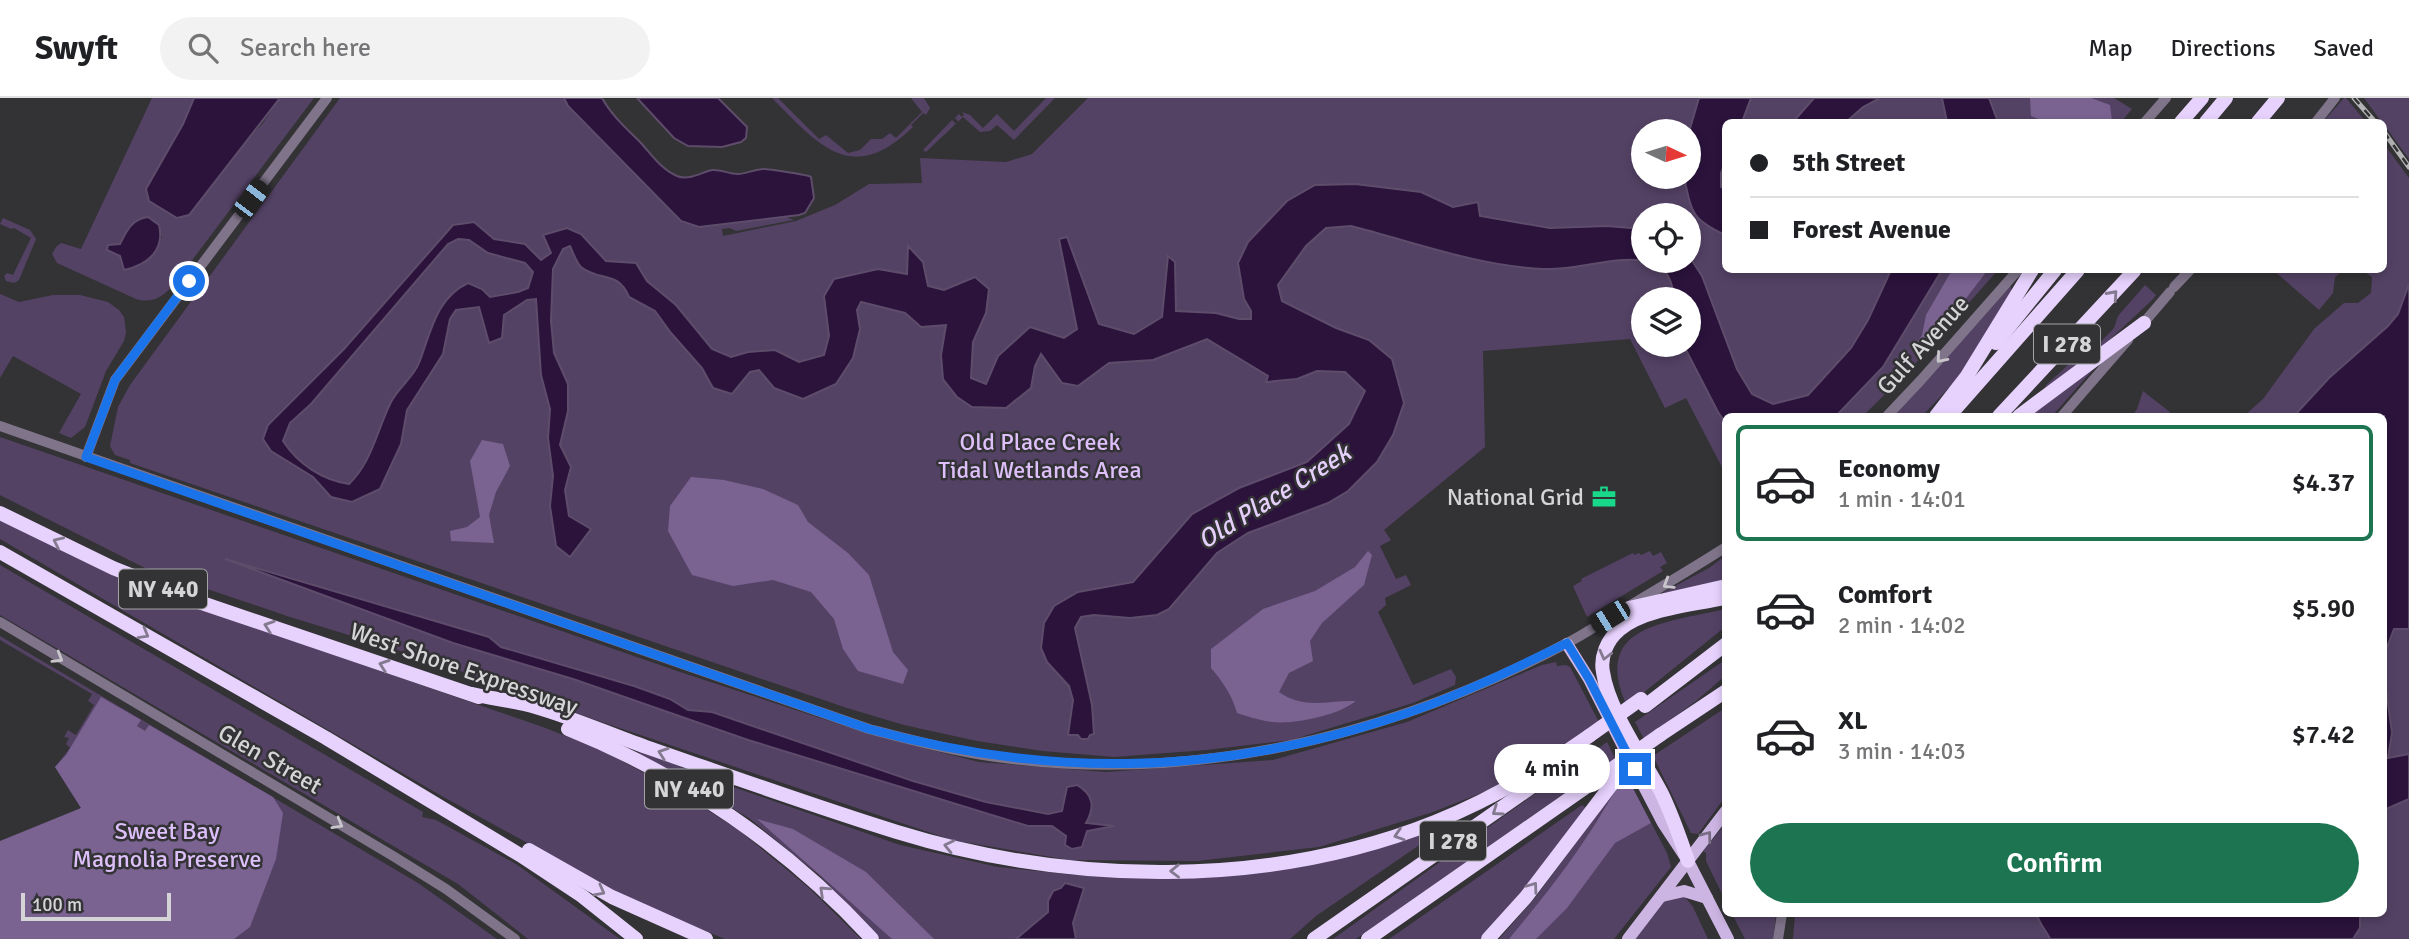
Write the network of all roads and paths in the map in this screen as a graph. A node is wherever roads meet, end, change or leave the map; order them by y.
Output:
1 (327, 98) edge
2 (2166, 98) edge
3 (2202, 98) edge
4 (2226, 98) edge
5 (2277, 98) edge
6 (2335, 98) edge
7 (2148, 119) edge
8 (2184, 119) edge
9 (2208, 119) edge
10 (2261, 119) edge
11 (2318, 119) edge
12 (2015, 273) edge
13 (2030, 273) edge
14 (2054, 273) edge
15 (2075, 273) edge
16 (2132, 273) edge
17 (2187, 273) edge
18 (2144, 323) junction
19 (1967, 376) junction
20 (1889, 413) edge
21 (1938, 413) edge
22 (1952, 413) edge
23 (2003, 413) edge
24 (2023, 413) edge
25 (2065, 413) edge
26 (0, 426) edge
27 (86, 457) junction
28 (0, 513) edge
29 (1722, 550) edge
30 (0, 552) edge
31 (1722, 587) edge
32 (1722, 599) edge
33 (1629, 608) junction
34 (0, 622) edge
35 (1567, 643) junction
36 (1722, 647) edge
37 (472, 694) junction
38 (1722, 694) edge
39 (326, 738) junction
40 (1591, 740) junction
41 (1609, 778) junction
42 (1722, 816) edge
43 (1688, 861) junction
44 (1662, 896) junction
45 (1707, 898) junction
46 (1782, 917) edge
47 (514, 939) edge
48 (636, 939) edge
49 (706, 939) edge
50 (872, 939) edge
51 (1314, 939) edge
52 (1368, 939) edge
53 (1488, 939) edge
54 (1628, 939) edge
55 (1728, 939) edge
56 (1778, 939) edge

1 - 27 street
2 - 7 street
3 - 8 highway
4 - 9 highway
5 - 10 highway
6 - 11 street
12 -> 20 street, Gulf Avenue
13 - 19 highway
14 - 19 highway
15 - 22 highway, I 278
23 -> 16 highway, I 278
17 - 18 street
18 - 24 highway
18 - 25 street
19 - 21 highway
26 - 27 street
27 - 35 street
37 -> 28 highway, West Shore Expressway / NY 440
29 -> 33 street
30 -> 39 highway, NY 440
31 - 33 highway
32 -> 43 highway
33 - 35 street
34 -> 47 street, Glen Street
35 - 43 main road
36 - 40 highway, I 278
40 -> 37 highway
50 -> 37 highway, West Shore Expressway / NY 440
38 - 41 highway, bridge
39 - 48 highway, NY 440
39 -> 49 highway
40 -> 51 highway, I 278
41 - 52 highway
53 -> 41 highway
43 -> 42 main road
43 - 44 main road
43 - 45 main road
44 - 45 main road
44 - 54 main road
45 - 55 main road
46 - 56 street

